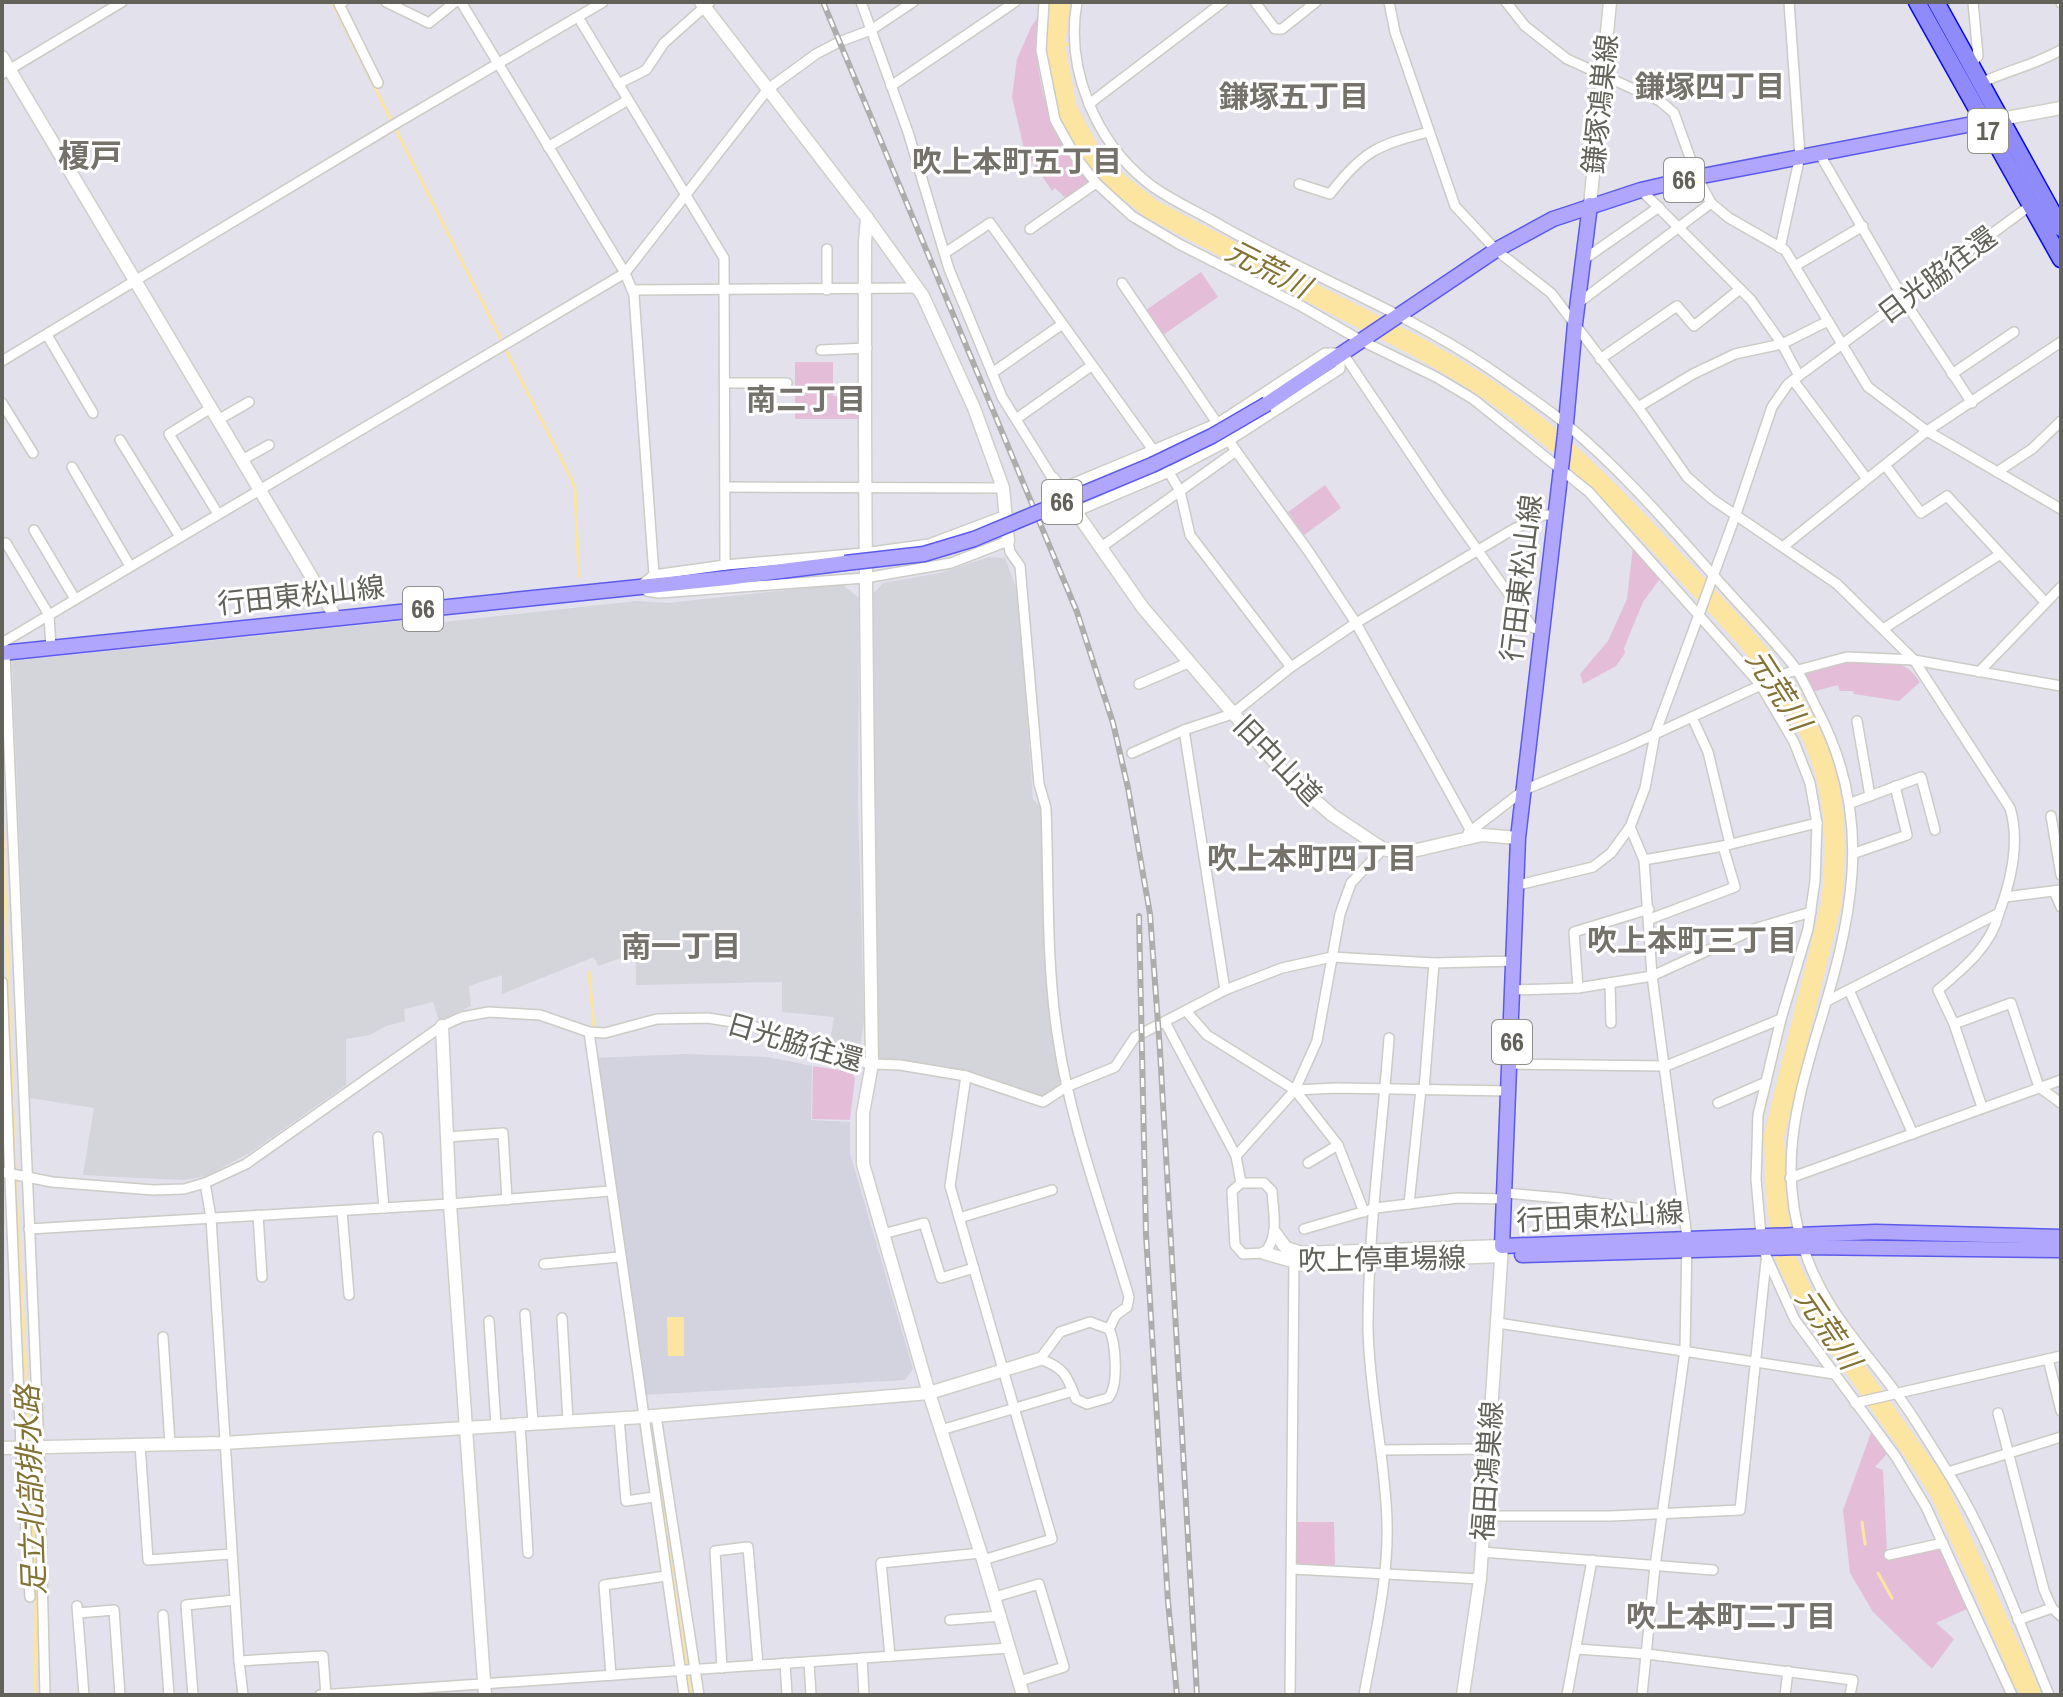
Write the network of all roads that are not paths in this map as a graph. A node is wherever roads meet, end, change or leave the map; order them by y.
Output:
1 (122, 2) edge
2 (343, 2) edge
3 (386, 2) edge
4 (458, 2) edge
5 (603, 2) edge
6 (861, 2) edge
7 (913, 2) edge
8 (1015, 2) edge
9 (1044, 2) edge
10 (1077, 2) edge
11 (1223, 2) edge
12 (1255, 2) edge
13 (1316, 2) edge
14 (1389, 2) edge
15 (1610, 2) edge
16 (1789, 2) edge
17 (1917, 2) edge
18 (1936, 2) edge
19 (1973, 2) edge
20 (705, 3) edge
21 (1511, 4) edge
22 (578, 17) junction
23 (871, 30) junction
24 (2061, 50) edge
25 (2, 57) edge
26 (498, 63) junction
27 (1971, 64) junction
28 (6, 72) edge
29 (1603, 77) junction
30 (378, 83) dead end
31 (1981, 83) junction
32 (618, 84) junction
33 (891, 86) junction
34 (768, 89) junction
35 (628, 100) junction
36 (1089, 104) junction
37 (2061, 108) edge
38 (2001, 119) junction
39 (1983, 122) junction
40 (1429, 132) junction
41 (548, 147) junction
42 (1819, 153) junction
43 (1800, 156) junction
44 (1697, 177) junction
45 (1096, 183) junction
46 (1299, 184) dead end
47 (1641, 190) junction
48 (686, 196) junction
49 (1711, 203) junction
50 (1590, 205) junction
51 (2031, 205) junction
52 (1659, 207) junction
53 (867, 218) junction
54 (1863, 226) junction
55 (1678, 228) junction
56 (2061, 228) edge
57 (1030, 229) dead end
58 (1780, 248) junction
59 (827, 249) dead end
60 (1496, 250) junction
61 (945, 253) junction
62 (2061, 259) edge
63 (1583, 260) junction
64 (1795, 266) junction
65 (625, 273) junction
66 (136, 282) junction
67 (1122, 283) dead end
68 (917, 288) junction
69 (1740, 289) junction
70 (632, 290) junction
71 (724, 290) junction
72 (827, 290) junction
73 (865, 290) junction
74 (1904, 300) junction
75 (1577, 304) junction
76 (1396, 315) junction
77 (1828, 321) junction
78 (1575, 324) junction
79 (1061, 325) junction
80 (2014, 332) dead end
81 (47, 335) junction
82 (1362, 338) junction
83 (2061, 342) edge
84 (1782, 344) junction
85 (1843, 346) junction
86 (867, 348) junction
87 (821, 350) dead end
88 (1341, 352) junction
89 (1600, 359) junction
90 (2, 361) edge
91 (1091, 366) junction
92 (992, 373) junction
93 (1952, 374) junction
94 (1796, 378) junction
95 (725, 383) junction
96 (787, 383) dead end
97 (249, 402) dead end
98 (2, 403) edge
99 (1972, 403) junction
100 (1638, 407) junction
101 (93, 413) dead end
102 (214, 414) junction
103 (1016, 419) junction
104 (2061, 421) edge
105 (1218, 423) junction
106 (1565, 429) junction
107 (1927, 431) junction
108 (120, 440) dead end
109 (1230, 440) junction
110 (269, 445) dead end
111 (1153, 450) junction
112 (1236, 451) junction
113 (33, 453) dead end
114 (242, 460) junction
115 (1561, 463) junction
116 (1885, 465) junction
117 (72, 467) dead end
118 (1169, 472) junction
119 (1997, 472) junction
120 (1867, 479) junction
121 (1056, 484) junction
122 (725, 487) junction
123 (865, 487) junction
124 (1003, 488) junction
125 (259, 490) junction
126 (1180, 491) junction
127 (2061, 509) edge
128 (1075, 512) junction
129 (218, 514) junction
130 (1736, 514) junction
131 (1006, 515) junction
132 (1554, 515) junction
133 (34, 530) dead end
134 (180, 537) junction
135 (1008, 541) junction
136 (6, 543) dead end
137 (1784, 546) junction
138 (1100, 548) junction
139 (1479, 552) junction
140 (864, 553) junction
141 (1999, 555) junction
142 (725, 565) junction
143 (130, 566) junction
144 (654, 575) junction
145 (865, 578) junction
146 (1712, 579) junction
147 (641, 585) junction
148 (2061, 587) edge
149 (75, 599) junction
150 (2045, 602) junction
151 (1700, 613) junction
152 (49, 615) junction
153 (336, 618) junction
154 (1356, 623) junction
155 (1883, 629) junction
156 (1541, 630) junction
157 (3, 646) edge
158 (51, 648) junction
159 (1914, 660) junction
160 (1188, 663) junction
161 (1291, 667) junction
162 (1792, 671) junction
163 (1979, 672) junction
164 (1764, 683) junction
165 (1139, 684) dead end
166 (2061, 686) edge
167 (1232, 714) junction
168 (1692, 717) junction
169 (1857, 721) dead end
170 (1184, 730) junction
171 (1655, 734) junction
172 (1132, 753) dead end
173 (1895, 786) junction
174 (1524, 790) junction
175 (1870, 796) junction
176 (1851, 803) junction
177 (2051, 816) dead end
178 (1817, 823) junction
179 (1630, 827) junction
180 (1935, 830) dead end
181 (1467, 834) junction
182 (1518, 838) junction
183 (1726, 845) junction
184 (1383, 849) junction
185 (1855, 853) junction
186 (1644, 860) junction
187 (2061, 875) edge
188 (1514, 886) junction
189 (2058, 890) edge
190 (2005, 897) junction
191 (2061, 907) edge
192 (1811, 912) junction
193 (1999, 913) junction
194 (1649, 914) junction
195 (1332, 957) junction
196 (1514, 961) junction
197 (1434, 963) junction
198 (1652, 976) junction
199 (2, 982) edge
200 (1610, 983) junction
201 (1578, 988) junction
202 (1225, 990) junction
203 (1513, 990) junction
204 (1849, 990) junction
205 (1827, 1001) junction
206 (1187, 1012) junction
207 (1781, 1019) junction
208 (1165, 1022) junction
209 (1611, 1023) dead end
210 (1954, 1024) junction
211 (442, 1026) junction
212 (589, 1032) junction
213 (1389, 1038) dead end
214 (3, 1044) edge
215 (872, 1064) junction
216 (1511, 1064) junction
217 (1666, 1066) junction
218 (966, 1076) junction
219 (2061, 1080) edge
220 (1766, 1082) junction
221 (1066, 1087) junction
222 (2039, 1087) junction
223 (1385, 1089) junction
224 (1423, 1089) junction
225 (1295, 1090) junction
226 (1509, 1091) junction
227 (1718, 1103) dead end
228 (2061, 1103) edge
229 (1982, 1107) junction
230 (1913, 1134) junction
231 (378, 1137) dead end
232 (447, 1137) junction
233 (1338, 1145) junction
234 (1236, 1156) junction
235 (1308, 1163) dead end
236 (6, 1172) edge
237 (27, 1177) junction
238 (1790, 1178) junction
239 (205, 1183) junction
240 (1241, 1183) junction
241 (1052, 1190) dead end
242 (610, 1191) junction
243 (1505, 1196) junction
244 (507, 1200) junction
245 (450, 1204) junction
246 (1409, 1204) junction
247 (384, 1208) junction
248 (1376, 1208) junction
249 (342, 1211) junction
250 (1364, 1212) junction
251 (258, 1215) junction
252 (1684, 1215) junction
253 (211, 1218) junction
254 (959, 1218) junction
255 (29, 1229) junction
256 (1304, 1229) dead end
257 (1275, 1233) junction
258 (883, 1234) junction
259 (2061, 1237) edge
260 (1801, 1240) junction
261 (1687, 1243) junction
262 (1764, 1244) junction
263 (2061, 1250) edge
264 (1501, 1251) junction
265 (1264, 1253) junction
266 (1369, 1256) junction
267 (619, 1257) junction
268 (1294, 1263) junction
269 (544, 1264) dead end
270 (974, 1268) junction
271 (262, 1277) dead end
272 (349, 1295) dead end
273 (525, 1314) dead end
274 (562, 1318) dead end
275 (489, 1321) dead end
276 (1498, 1323) junction
277 (1109, 1329) junction
278 (163, 1337) dead end
279 (1685, 1350) junction
280 (2061, 1356) edge
281 (1040, 1359) junction
282 (2048, 1359) junction
283 (1754, 1363) junction
284 (1003, 1372) junction
285 (1834, 1374) junction
286 (1073, 1391) junction
287 (929, 1393) junction
288 (1896, 1393) junction
289 (1855, 1403) junction
290 (1014, 1408) junction
291 (2061, 1411) edge
292 (1998, 1413) dead end
293 (656, 1416) junction
294 (642, 1417) junction
295 (619, 1418) junction
296 (568, 1421) junction
297 (527, 1423) junction
298 (496, 1425) junction
299 (467, 1426) junction
300 (941, 1430) junction
301 (2061, 1437) edge
302 (224, 1443) junction
303 (170, 1444) junction
304 (140, 1445) junction
305 (2, 1448) edge
306 (21, 1448) junction
307 (39, 1448) junction
308 (1487, 1449) junction
309 (1381, 1450) junction
310 (2009, 1453) junction
311 (1948, 1472) junction
312 (654, 1497) junction
313 (1662, 1513) junction
314 (1484, 1516) junction
315 (1943, 1543) junction
316 (1482, 1552) junction
317 (528, 1553) dead end
318 (231, 1554) junction
319 (1889, 1555) dead end
320 (982, 1556) junction
321 (1592, 1560) junction
322 (1655, 1566) junction
323 (1293, 1569) junction
324 (1713, 1570) dead end
325 (1385, 1573) junction
326 (666, 1576) junction
327 (1480, 1579) junction
328 (30, 1597) dead end
329 (995, 1597) junction
330 (235, 1600) junction
331 (2052, 1608) junction
332 (163, 1615) dead end
333 (1001, 1616) junction
334 (2061, 1616) edge
335 (950, 1620) dead end
336 (2018, 1620) junction
337 (1010, 1648) junction
338 (1577, 1649) junction
339 (1647, 1654) junction
340 (890, 1656) junction
341 (862, 1658) junction
342 (239, 1661) junction
343 (809, 1662) junction
344 (785, 1663) junction
345 (758, 1665) junction
346 (722, 1668) junction
347 (695, 1669) junction
348 (680, 1670) junction
349 (1788, 1671) junction
350 (611, 1675) junction
351 (1020, 1681) junction
352 (484, 1690) edge
353 (45, 1695) edge
354 (84, 1695) edge
355 (120, 1695) edge
356 (169, 1695) edge
357 (193, 1695) edge
358 (243, 1695) edge
359 (320, 1695) edge
360 (326, 1695) edge
361 (684, 1695) edge
362 (699, 1695) edge
363 (787, 1695) edge
364 (811, 1695) edge
365 (864, 1695) edge
366 (1023, 1695) edge
367 (1290, 1695) edge
368 (1364, 1695) edge
369 (1463, 1695) edge
370 (1567, 1695) edge
371 (1642, 1695) edge
372 (1785, 1695) edge
373 (1850, 1695) edge
374 (2012, 1695) edge
375 (2049, 1695) edge

1 - 28 street
2 - 30 street
3 - 4 street
4 - 26 street
5 - 22 street
6 - 23 street
7 - 23 street
8 - 33 street
9 - 45 street
10 - 36 street
11 - 36 street
12 - 13 street
14 - 40 street
15 - 29 street, 鎌塚鴻巣線
16 - 43 street
17 - 39 highway, 17
18 - 27 highway, 17
19 - 27 street
20 - 32 street
20 - 34 street
21 - 29 street
22 - 26 street
22 - 32 street
23 - 33 street
23 - 34 street
24 - 31 street
25 - 28 street
26 - 41 street
26 - 66 street
27 - 31 highway, 17
28 - 66 street
29 - 44 street
29 - 50 street, 鎌塚鴻巣線
31 - 38 highway, 17
32 - 35 street
33 - 61 street
34 - 48 street
34 - 53 street
35 - 41 street
35 - 48 street
36 - 76 street
37 - 38 street
38 - 39 main road, 66
38 - 56 highway, 17
39 - 42 main road, 66
39 - 51 highway, 17
40 - 46 street
40 - 60 street
41 - 65 street
42 - 43 main road, 66
42 - 54 street
43 - 44 main road, 66
43 - 58 street
44 - 47 main road, 66
44 - 49 street
45 - 57 street
45 - 82 street
47 - 50 main road, 66
47 - 52 street
48 - 65 street
48 - 71 street
49 - 55 street
49 - 58 street
50 - 60 main road, 66
50 - 63 main road, 66
51 - 62 highway, 17
51 - 74 street, 日光脇往還
52 - 55 street
52 - 63 street
53 - 68 street
53 - 73 street
54 - 64 street
54 - 74 street
55 - 69 street
55 - 75 street
58 - 64 street
59 - 72 street
60 - 76 main road, 66
60 - 78 street
61 - 79 street
61 - 92 street
63 - 75 main road, 66
64 - 77 street
65 - 70 street
65 - 125 street
66 - 81 street
66 - 102 street
67 - 105 street
68 - 73 street
68 - 124 street
69 - 84 street
69 - 89 street
70 - 71 street
70 - 144 street
71 - 72 street
71 - 95 street
72 - 73 street
73 - 86 street
74 - 85 street, 日光脇往還
74 - 93 street
75 - 78 main road, 66
76 - 82 main road, 66
76 - 106 street
77 - 84 street
77 - 85 street
78 - 89 street
78 - 106 main road, 66
79 - 91 street
79 - 92 street
80 - 93 street
81 - 90 street
81 - 101 street
82 - 88 main road, 66
82 - 115 street
83 - 99 street
84 - 94 street
84 - 100 street
85 - 94 street, 日光脇往還
85 - 107 street
86 - 87 street
86 - 123 street
88 - 105 street
88 - 109 street
88 - 139 street
88 - 147 main road, 行田東松山線 / 66, bridge
89 - 100 street
91 - 103 street
91 - 111 street
92 - 103 street
93 - 99 street
94 - 120 street
94 - 130 street
95 - 96 street
95 - 122 street
97 - 102 street
98 - 113 street
99 - 107 street
100 - 130 street
102 - 114 street
102 - 129 street
103 - 121 street
104 - 119 street
105 - 109 street
105 - 111 street
106 - 115 main road, 66
106 - 146 street
107 - 116 street
107 - 119 street
108 - 134 street
109 - 112 street
109 - 118 street
110 - 114 street
111 - 118 street
111 - 121 street
112 - 126 street
112 - 154 street
114 - 125 street
115 - 132 main road, 行田東松山線 / 66
115 - 151 street
116 - 120 street
116 - 141 street
117 - 143 street
118 - 126 street
118 - 128 street
119 - 127 street
120 - 137 street
121 - 128 street, 旧中山道
122 - 123 street
122 - 142 street
123 - 124 street
123 - 140 street
124 - 131 street
125 - 129 street
125 - 153 street
126 - 138 street
126 - 161 street
128 - 138 street, 旧中山道
129 - 134 street
130 - 137 street
130 - 146 street
131 - 135 street
131 - 140 street
132 - 139 street
132 - 156 main road, 行田東松山線 / 66
133 - 149 street
134 - 143 street
135 - 145 street
135 - 221 street
136 - 152 street
137 - 155 street
138 - 160 street, 旧中山道
139 - 154 street
139 - 156 street
140 - 142 street
140 - 145 street
141 - 150 street
141 - 155 street
142 - 144 street
143 - 149 street
144 - 147 street
145 - 147 street
145 - 215 street
146 - 151 street
146 - 162 street
147 - 153 main road, 行田東松山線 / 66
148 - 150 street
149 - 152 street
150 - 163 street
151 - 164 street
151 - 171 street
152 - 157 street
152 - 158 street
153 - 158 main road, 行田東松山線 / 66
154 - 161 street
154 - 181 street
155 - 159 street
156 - 174 main road, 行田東松山線 / 66
157 - 158 main road, 行田東松山線 / 66
157 - 237 street
159 - 162 street
159 - 163 street
159 - 190 street
160 - 165 street
160 - 167 street, 旧中山道
161 - 167 street
162 - 164 street
162 - 176 street
163 - 166 street
164 - 168 street
164 - 178 street
167 - 170 street
167 - 184 street, 旧中山道
168 - 171 street
168 - 183 street
169 - 175 street
170 - 172 street
170 - 202 street
171 - 174 street
171 - 179 street
173 - 175 street
173 - 180 street
173 - 185 street
174 - 181 street
174 - 182 main road, 行田東松山線 / 66
175 - 176 street
176 - 185 street
177 - 187 street
178 - 183 street
178 - 192 street
179 - 186 street
179 - 188 street
181 - 182 street
181 - 184 street
182 - 188 main road, 行田東松山線 / 66
183 - 186 street
183 - 194 street
184 - 195 street
185 - 205 street
186 - 194 street
188 - 196 main road, 行田東松山線 / 66
189 - 190 street
189 - 191 street
190 - 193 street
192 - 198 street
192 - 207 street
193 - 204 street
193 - 210 street
194 - 198 street
194 - 201 street
195 - 197 street, 日光脇往還
195 - 202 street, 日光脇往還
195 - 225 street
196 - 197 street, 日光脇往還
196 - 203 main road, 行田東松山線 / 66
197 - 224 street
198 - 200 street
198 - 217 street
199 - 214 street
200 - 201 street
200 - 209 street
201 - 203 street
202 - 206 street, 日光脇往還
203 - 216 main road, 行田東松山線 / 66
204 - 205 street
204 - 230 street
205 - 238 street
206 - 208 street, 日光脇往還
206 - 225 street
207 - 217 street
207 - 220 street
208 - 221 street, 日光脇往還
208 - 234 street
210 - 222 street
210 - 229 street
211 - 212 street, 日光脇往還
211 - 232 street
211 - 239 street, 日光脇往還
212 - 215 street, 日光脇往還
212 - 242 street
213 - 223 street
214 - 236 street
215 - 218 street, 日光脇往還
215 - 258 street
216 - 217 street
216 - 226 main road, 行田東松山線 / 66
217 - 252 street
218 - 221 street, 日光脇往還
218 - 254 street
219 - 222 street
220 - 227 street
220 - 262 street
221 - 277 street
222 - 228 street
222 - 229 street
223 - 224 street
223 - 225 street
223 - 248 street
224 - 226 street
224 - 246 street
225 - 233 street
225 - 234 street
226 - 243 main road, 行田東松山線 / 66
229 - 230 street
230 - 238 street
231 - 247 street
232 - 244 street
232 - 245 street
233 - 235 street
233 - 250 street
234 - 240 street
236 - 237 street, 日光脇往還
236 - 306 street
237 - 239 street, 日光脇往還
237 - 255 street
238 - 260 street
239 - 253 street
240 - 257 street
240 - 265 street
241 - 254 street
242 - 244 street
242 - 267 street
243 - 246 street
243 - 252 street
243 - 264 main road, 行田東松山線 / 66
244 - 245 street
245 - 247 street
245 - 299 street
246 - 248 street
247 - 249 street
248 - 250 street
248 - 266 street
249 - 251 street
249 - 272 street
250 - 256 street
251 - 253 street
251 - 271 street
252 - 261 street
253 - 255 street
253 - 302 street
254 - 270 street
255 - 307 street
257 - 265 street
257 - 266 street, 吹上停車場線
258 - 270 street
258 - 287 street
259 - 260 main road, 行田東松山線
260 - 262 main road, 行田東松山線
260 - 263 main road, 行田東松山線
260 - 288 street
261 - 262 main road, 行田東松山線
261 - 264 main road, 行田東松山線
261 - 279 street
262 - 283 street
262 - 285 street
264 - 266 street, 吹上停車場線
264 - 276 street, 福田鴻巣線
265 - 268 street, 吹上停車場線
266 - 268 street, 吹上停車場線
266 - 309 street
267 - 269 street
267 - 294 street
268 - 323 street
270 - 284 street
273 - 297 street
274 - 296 street
275 - 298 street
276 - 279 street
276 - 308 street, 福田鴻巣線
277 - 281 street
277 - 286 street
278 - 303 street
279 - 283 street
279 - 313 street
280 - 282 street
281 - 284 street
281 - 286 street
282 - 288 street
282 - 291 street
283 - 285 street
283 - 313 street
284 - 287 street
284 - 290 street
285 - 289 street
286 - 290 street
287 - 293 street
287 - 300 street
288 - 289 street
288 - 311 street
289 - 315 street
290 - 300 street
290 - 320 street
292 - 310 street
293 - 294 street
293 - 347 street
294 - 295 street
294 - 312 street
295 - 296 street
295 - 312 street
296 - 297 street
297 - 298 street
297 - 317 street
298 - 299 street
299 - 302 street
299 - 352 street
300 - 320 street
301 - 310 street
302 - 303 street
302 - 318 street
303 - 304 street
304 - 307 street
304 - 318 street
305 - 306 street
306 - 307 street
306 - 328 street
307 - 353 street
308 - 309 street
308 - 314 street, 福田鴻巣線
309 - 325 street
310 - 311 street
310 - 331 street
311 - 336 street
312 - 326 street
313 - 314 street
313 - 322 street
314 - 316 street, 福田鴻巣線
315 - 319 street
315 - 374 street
316 - 321 street
316 - 327 street, 福田鴻巣線
318 - 330 street
320 - 329 street
320 - 340 street
321 - 322 street
321 - 338 street
322 - 324 street
322 - 339 street
323 - 325 street
323 - 367 street
325 - 327 street
325 - 368 street
326 - 348 street
326 - 350 street
327 - 369 street, 福田鴻巣線
329 - 333 street
329 - 351 street
330 - 342 street
330 - 357 street
331 - 334 street
331 - 336 street
332 - 356 street
333 - 335 street
333 - 337 street
336 - 375 street
337 - 340 street
337 - 351 street
338 - 339 street
338 - 370 street
339 - 349 street
339 - 371 street
340 - 341 street
341 - 343 street
341 - 365 street
342 - 358 street
342 - 360 street
343 - 344 street
343 - 364 street
344 - 345 street
344 - 363 street
345 - 346 street
345 - 346 street
346 - 347 street
347 - 348 street
347 - 362 street
348 - 350 street
348 - 361 street
349 - 372 street
349 - 373 street
350 - 352 street
351 - 366 street
352 - 360 street
354 - 355 street
359 - 360 street

